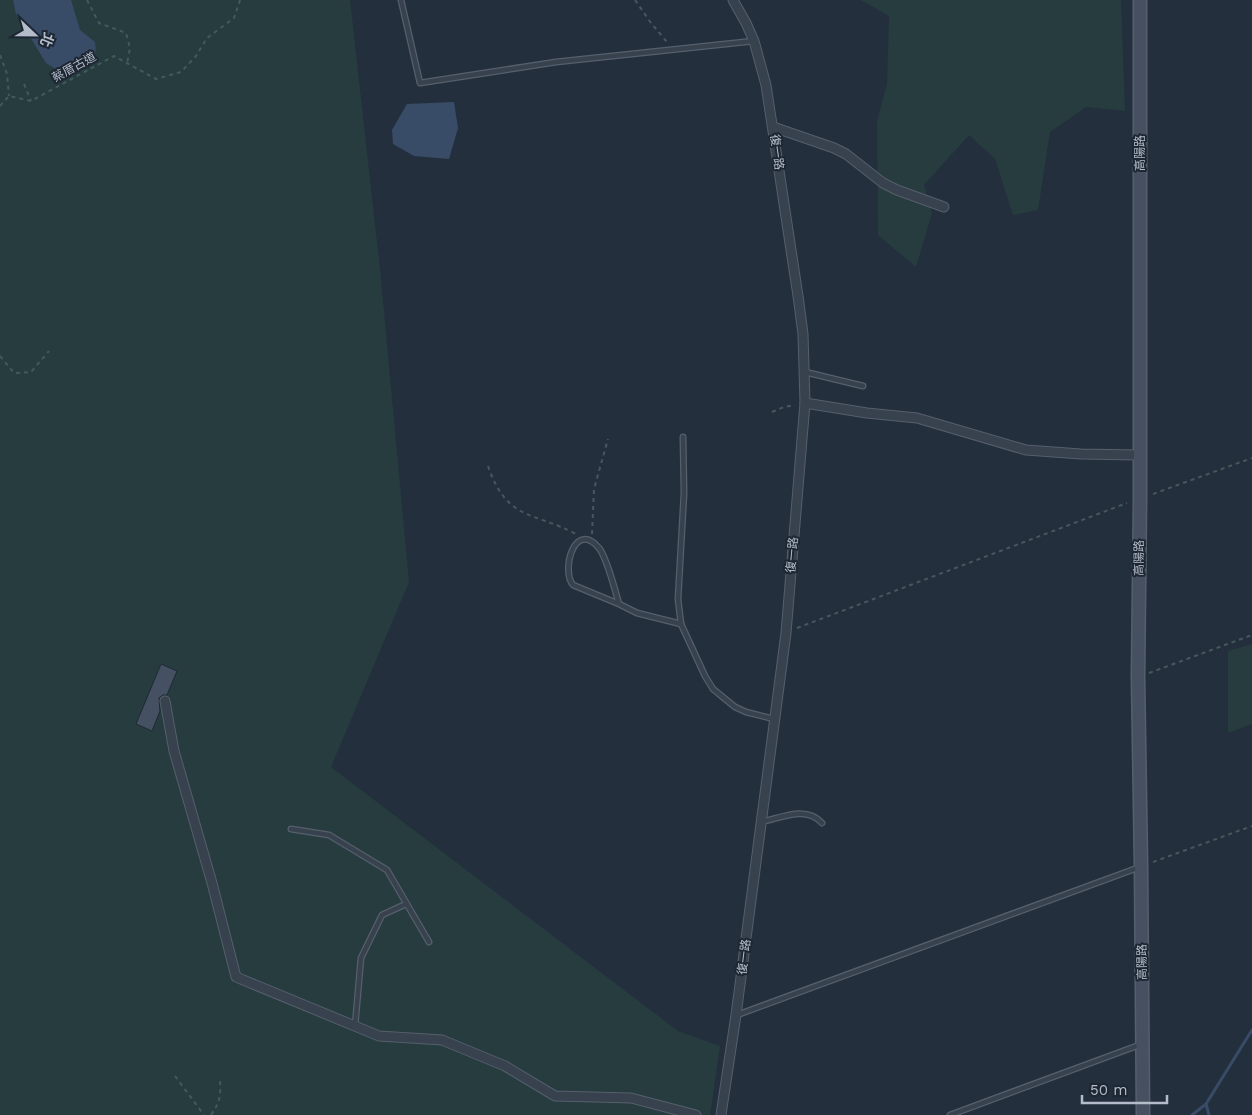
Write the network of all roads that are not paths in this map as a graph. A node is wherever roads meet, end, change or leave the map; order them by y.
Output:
1 (402, 0) edge
2 (733, 0) edge
3 (1140, 0) edge
4 (754, 41) junction
5 (773, 127) junction
6 (944, 207) dead end
7 (805, 372) junction
8 (864, 386) dead end
9 (805, 403) junction
10 (683, 437) dead end
11 (1139, 456) junction
12 (619, 604) junction
13 (681, 624) junction
14 (165, 701) dead end
15 (774, 719) junction
16 (761, 822) junction
17 (822, 823) dead end
18 (291, 829) dead end
19 (1141, 866) junction
20 (406, 904) junction
21 (429, 942) dead end
22 (736, 1015) junction
23 (355, 1026) junction
24 (1143, 1043) junction
25 (696, 1115) edge
26 (721, 1115) edge
27 (950, 1115) edge
28 (1143, 1115) edge

1 - 4 lane
2 - 4 street, 復一路
3 - 11 street, 高陽路
4 - 5 street, 復一路
5 - 6 street
5 - 7 street, 復一路
7 - 8 lane
7 - 9 street, 復一路
9 - 11 street
9 - 15 street, 復一路
10 - 13 lane
11 - 19 street, 高陽路
12 - 12 lane
12 - 13 lane
13 - 15 lane
14 - 23 street
15 - 16 street, 復一路
16 - 17 lane
16 - 22 street, 復一路
18 - 20 lane
19 - 22 lane
19 - 24 street, 高陽路
20 - 21 lane
20 - 23 lane
22 - 26 street, 復一路
23 - 25 street
24 - 27 lane
24 - 28 street, 高陽路

